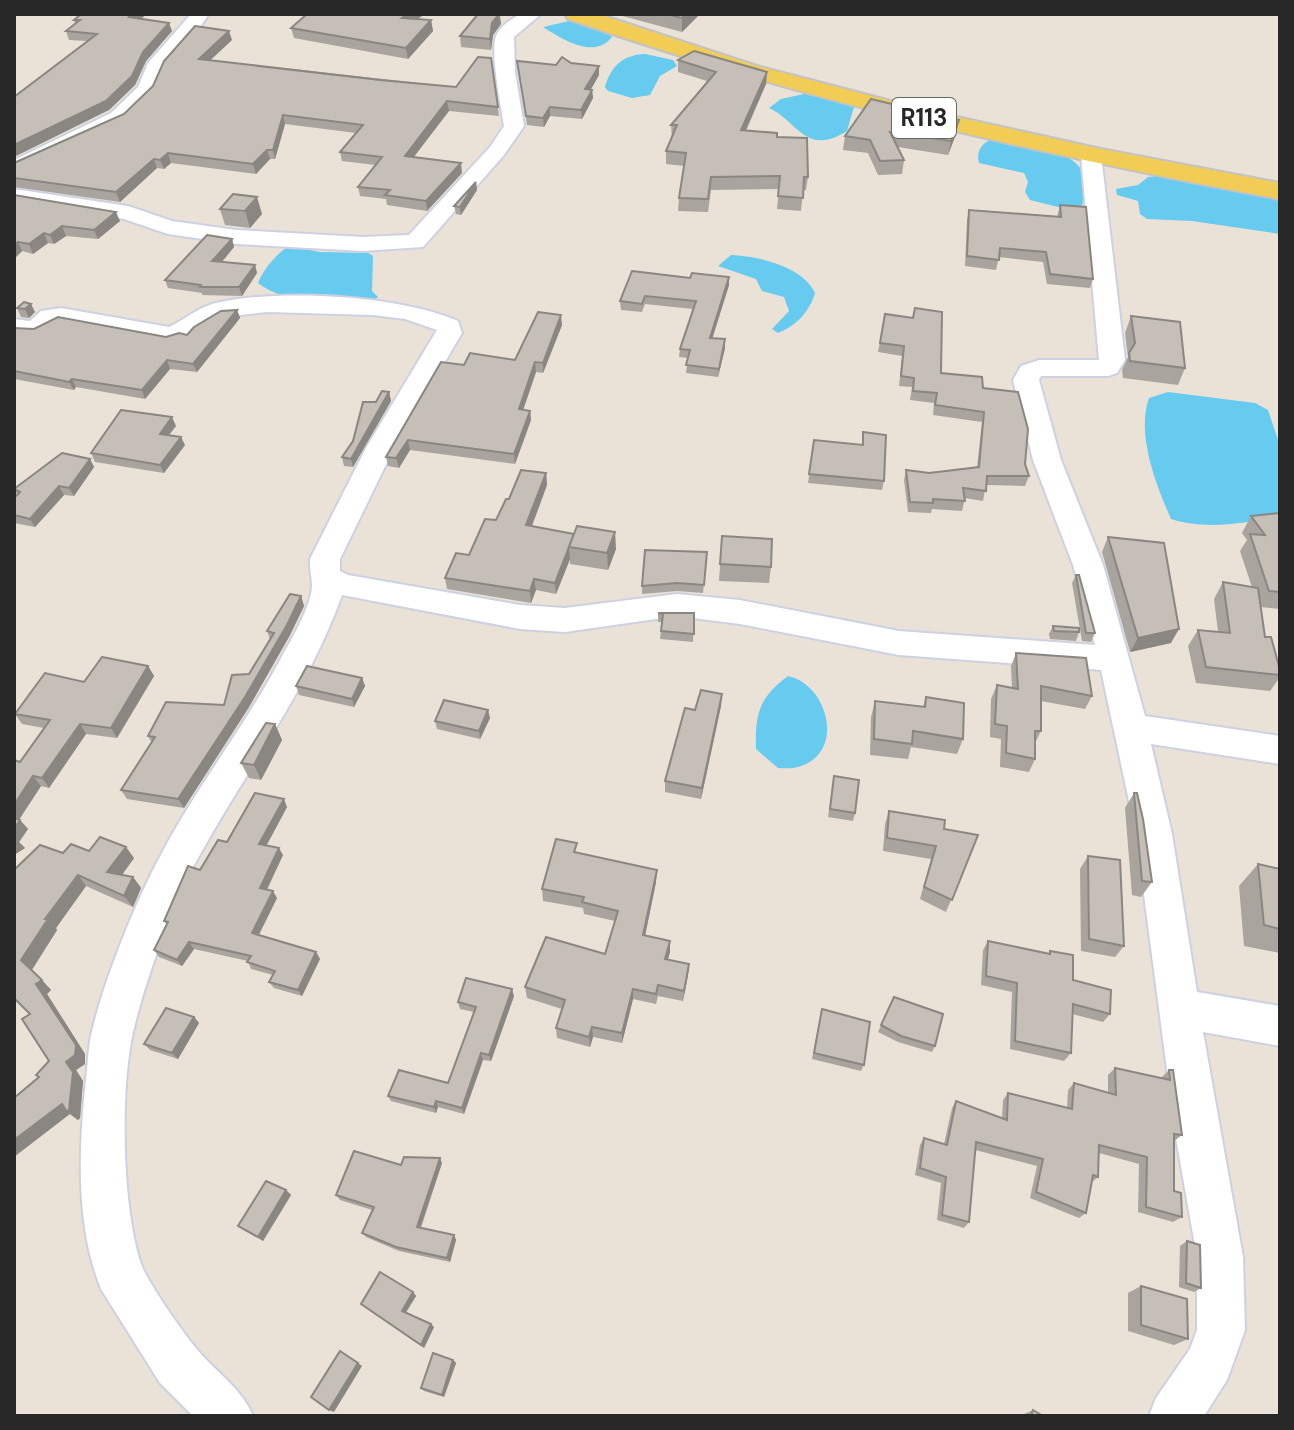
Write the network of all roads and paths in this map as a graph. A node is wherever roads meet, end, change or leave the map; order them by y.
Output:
1 (200, 14) edge
2 (532, 14) edge
3 (576, 14) edge
4 (1091, 155) junction
5 (14, 168) edge
6 (1280, 191) edge
7 (14, 195) edge
8 (14, 326) edge
9 (328, 579) junction
10 (1115, 659) junction
11 (1130, 727) junction
12 (1280, 750) edge
13 (1179, 1008) junction
14 (1280, 1026) edge
15 (228, 1416) edge
16 (1174, 1416) edge

1 - 5 street
2 - 7 street
3 - 4 main road, R113
4 - 6 main road, R113
4 - 10 street
8 - 9 street
9 - 10 street
9 - 15 street
10 - 11 street
11 - 12 street
11 - 13 street
13 - 14 street
13 - 16 street

